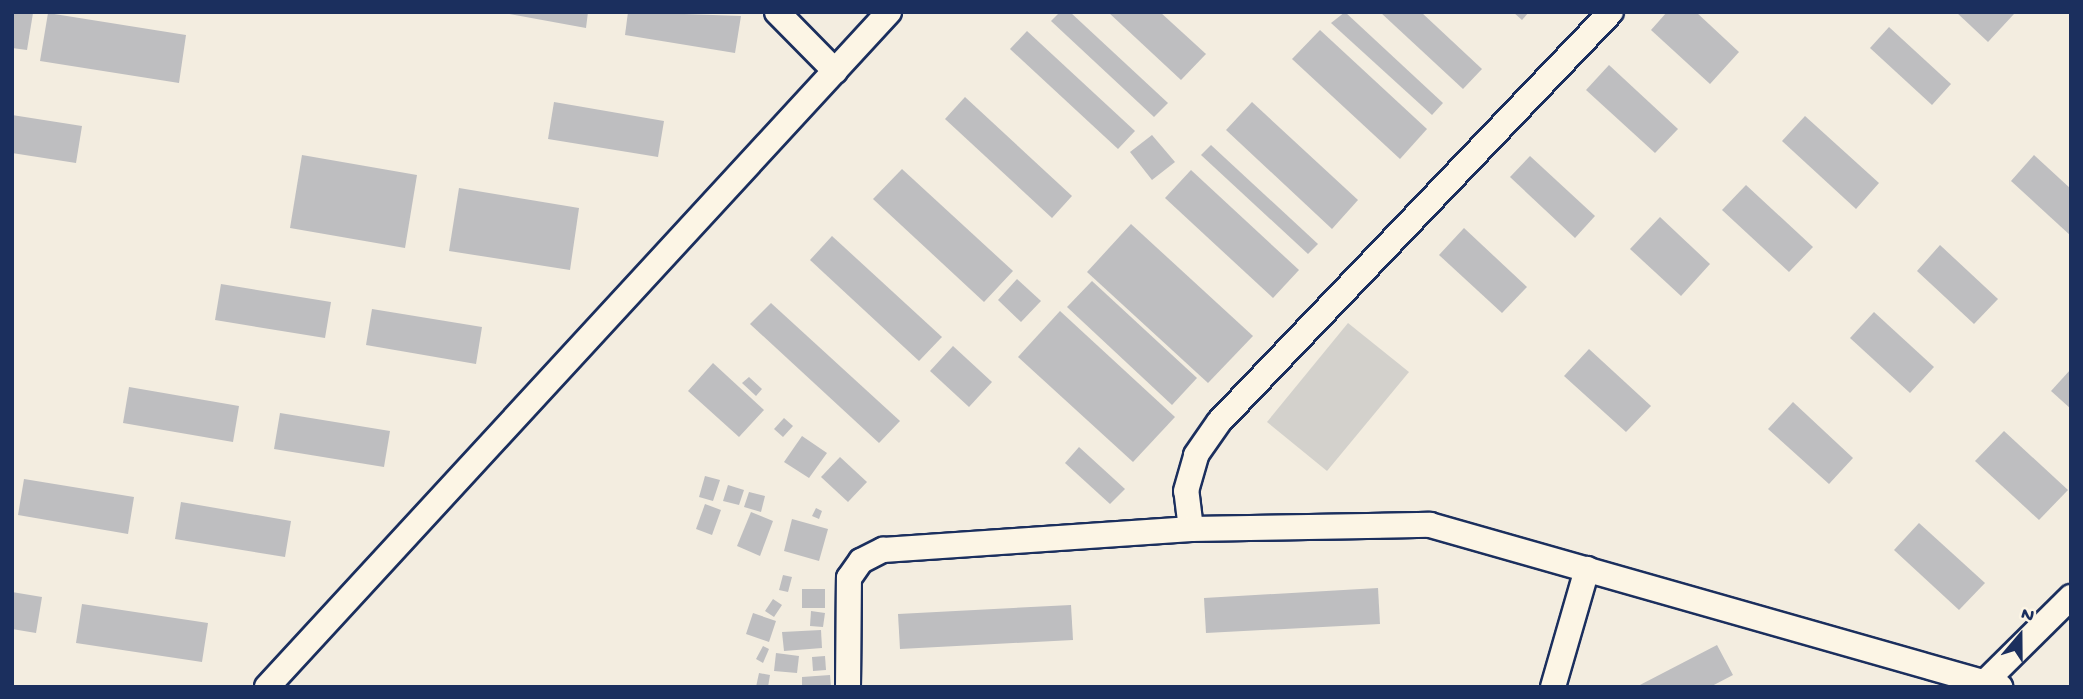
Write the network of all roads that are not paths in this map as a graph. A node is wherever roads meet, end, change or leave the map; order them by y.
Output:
1 (777, 12) edge
2 (889, 12) edge
3 (1611, 12) edge
4 (835, 71) junction
5 (1191, 529) junction
6 (1587, 569) junction
7 (2071, 597) edge
8 (1992, 685) edge
9 (267, 687) edge
10 (848, 687) edge
11 (1553, 687) edge

1 - 4 street
2 - 4 street
3 - 5 street
4 - 9 street
5 - 6 street
5 - 10 street
6 - 8 street
6 - 11 street
7 - 8 street

